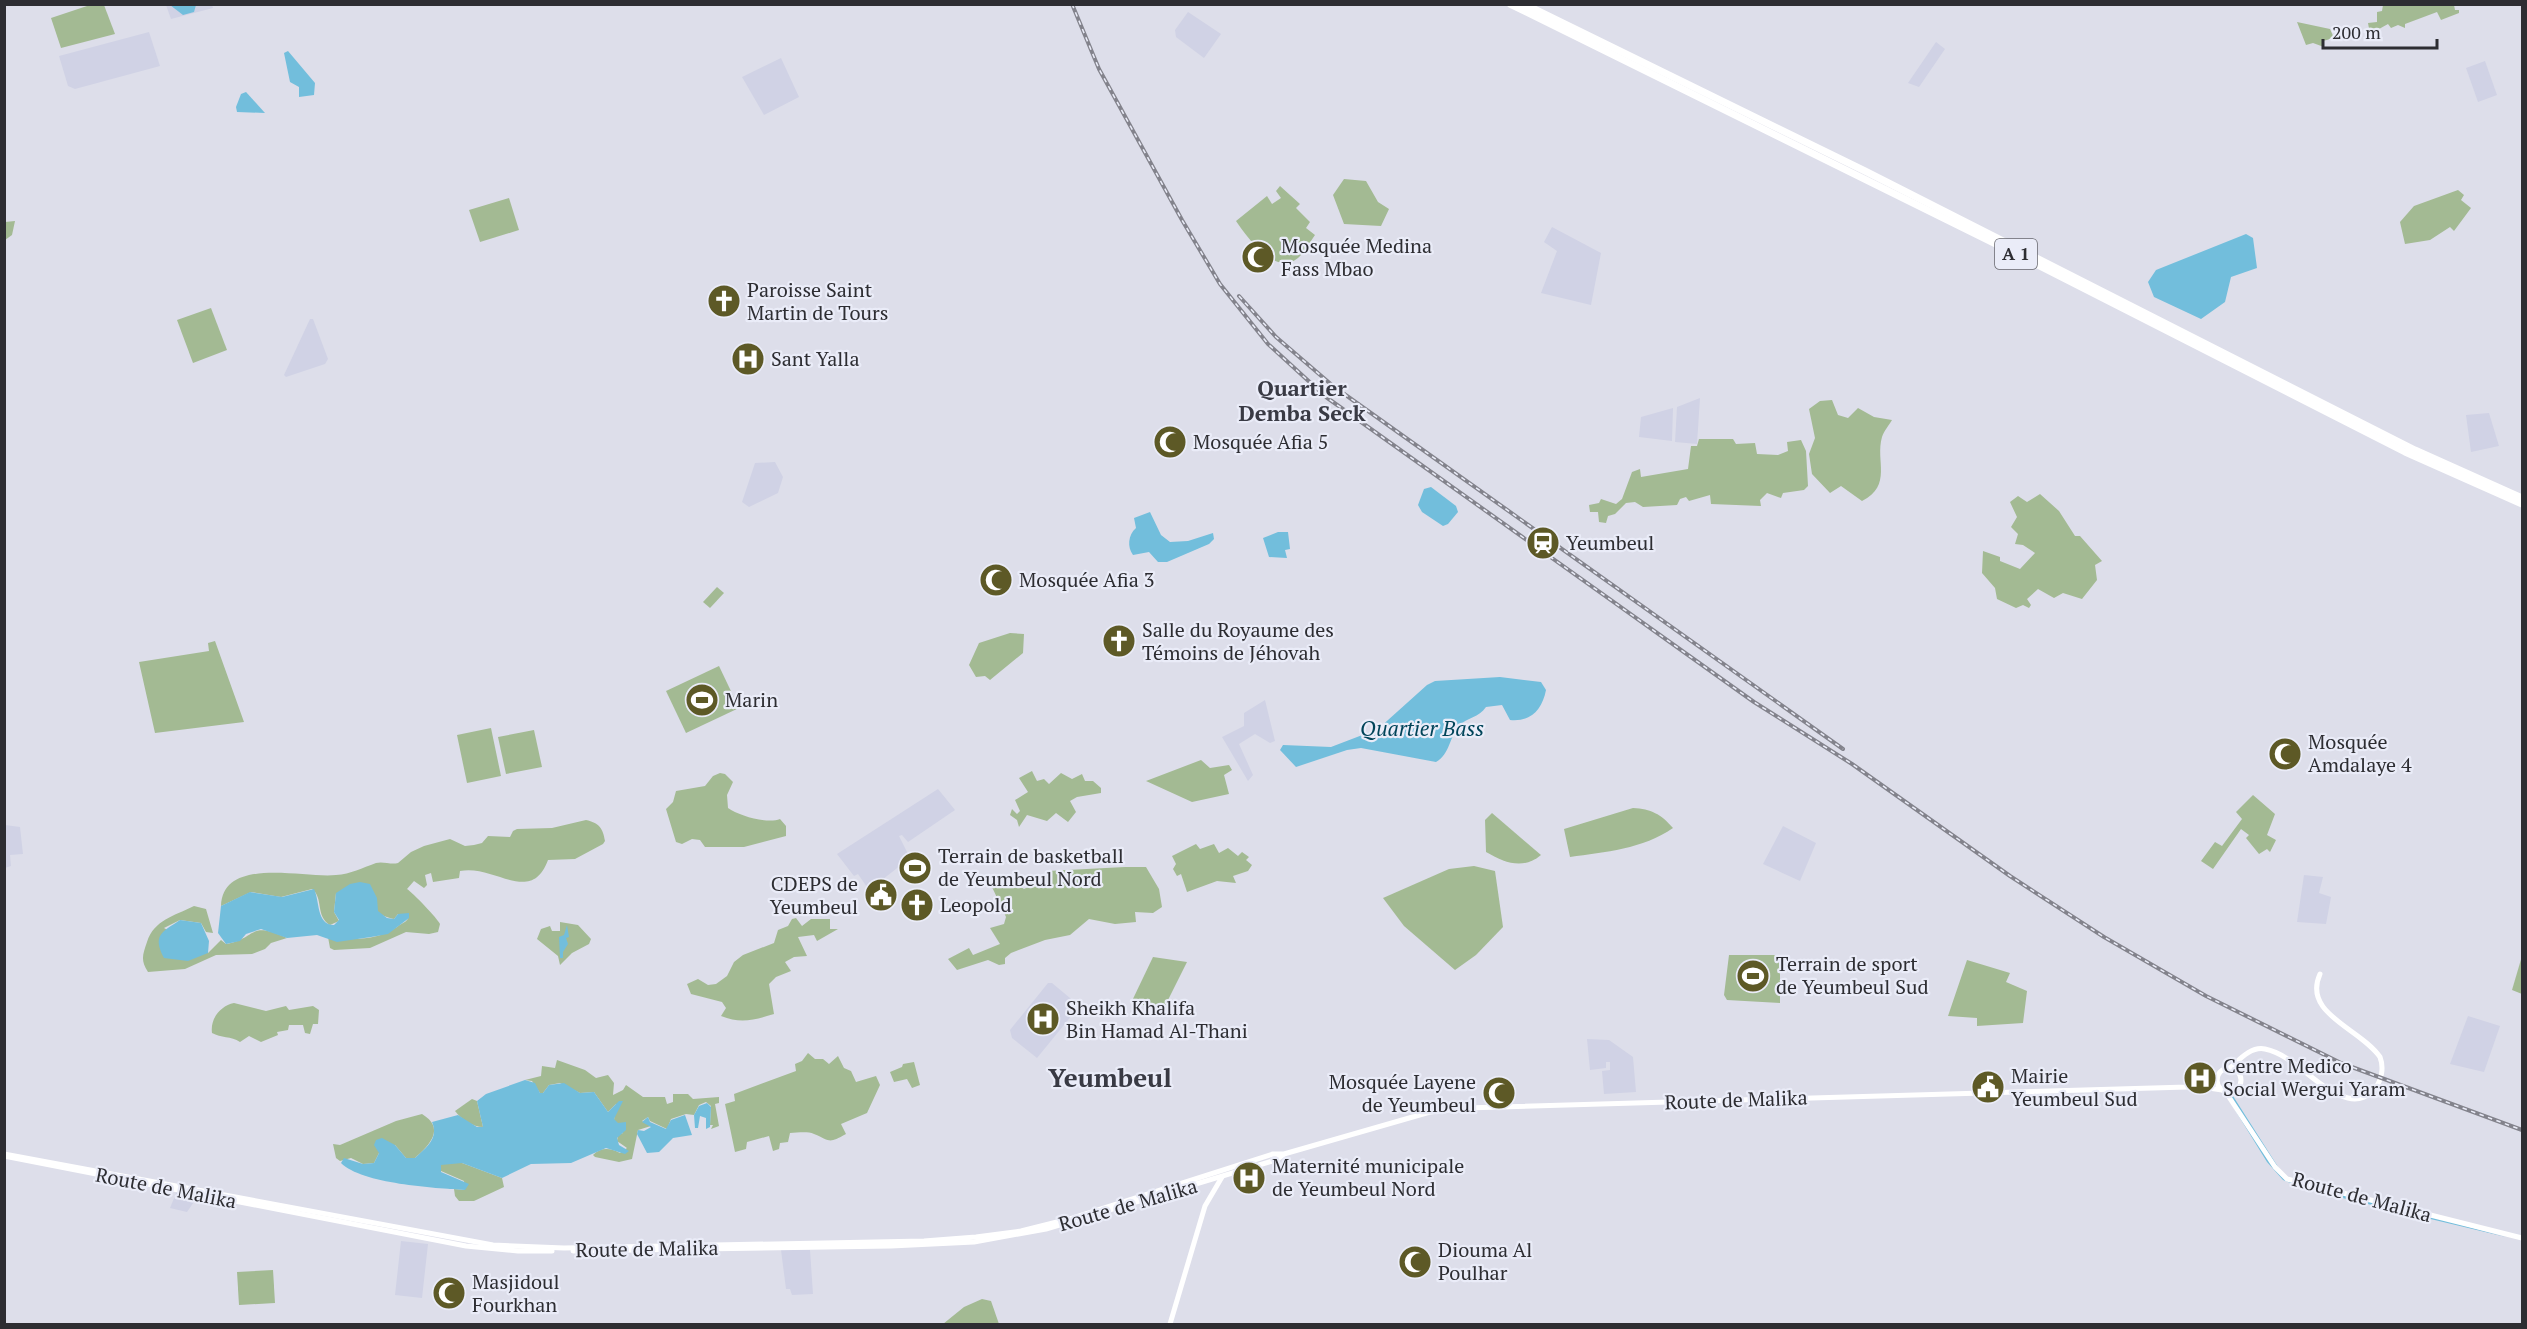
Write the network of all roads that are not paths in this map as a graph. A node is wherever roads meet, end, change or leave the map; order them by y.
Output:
1 (1510, 4) edge
2 (1524, 4) edge
3 (2523, 498) edge
4 (2523, 504) edge
5 (2320, 974) dead end
6 (2242, 1058) junction
7 (2230, 1068) junction
8 (2237, 1072) junction
9 (2217, 1079) junction
10 (2194, 1086) junction
11 (2224, 1091) junction
12 (2233, 1091) junction
13 (2238, 1107) junction
14 (1284, 1154) junction
15 (4, 1155) edge
16 (1224, 1171) junction
17 (1221, 1178) junction
18 (2523, 1238) edge
19 (1170, 1324) edge

1 - 4 highway, A 1
2 - 3 highway, A 1
5 - 6 main road
6 - 7 main road
6 - 8 main road
7 - 8 main road
7 - 9 main road
8 - 12 main road
9 - 10 main road, Route de Malika
9 - 11 main road
10 - 11 main road, Route de Malika
10 - 14 main road, Route de Malika
11 - 12 main road
11 - 13 main road, Route de Malika
12 - 13 main road, Route de Malika
13 - 18 main road, Route de Malika
14 - 16 main road, Route de Malika
14 - 17 main road, Route de Malika
15 - 16 main road, Route de Malika
15 - 17 main road, Route de Malika
16 - 17 main road
17 - 19 main road

